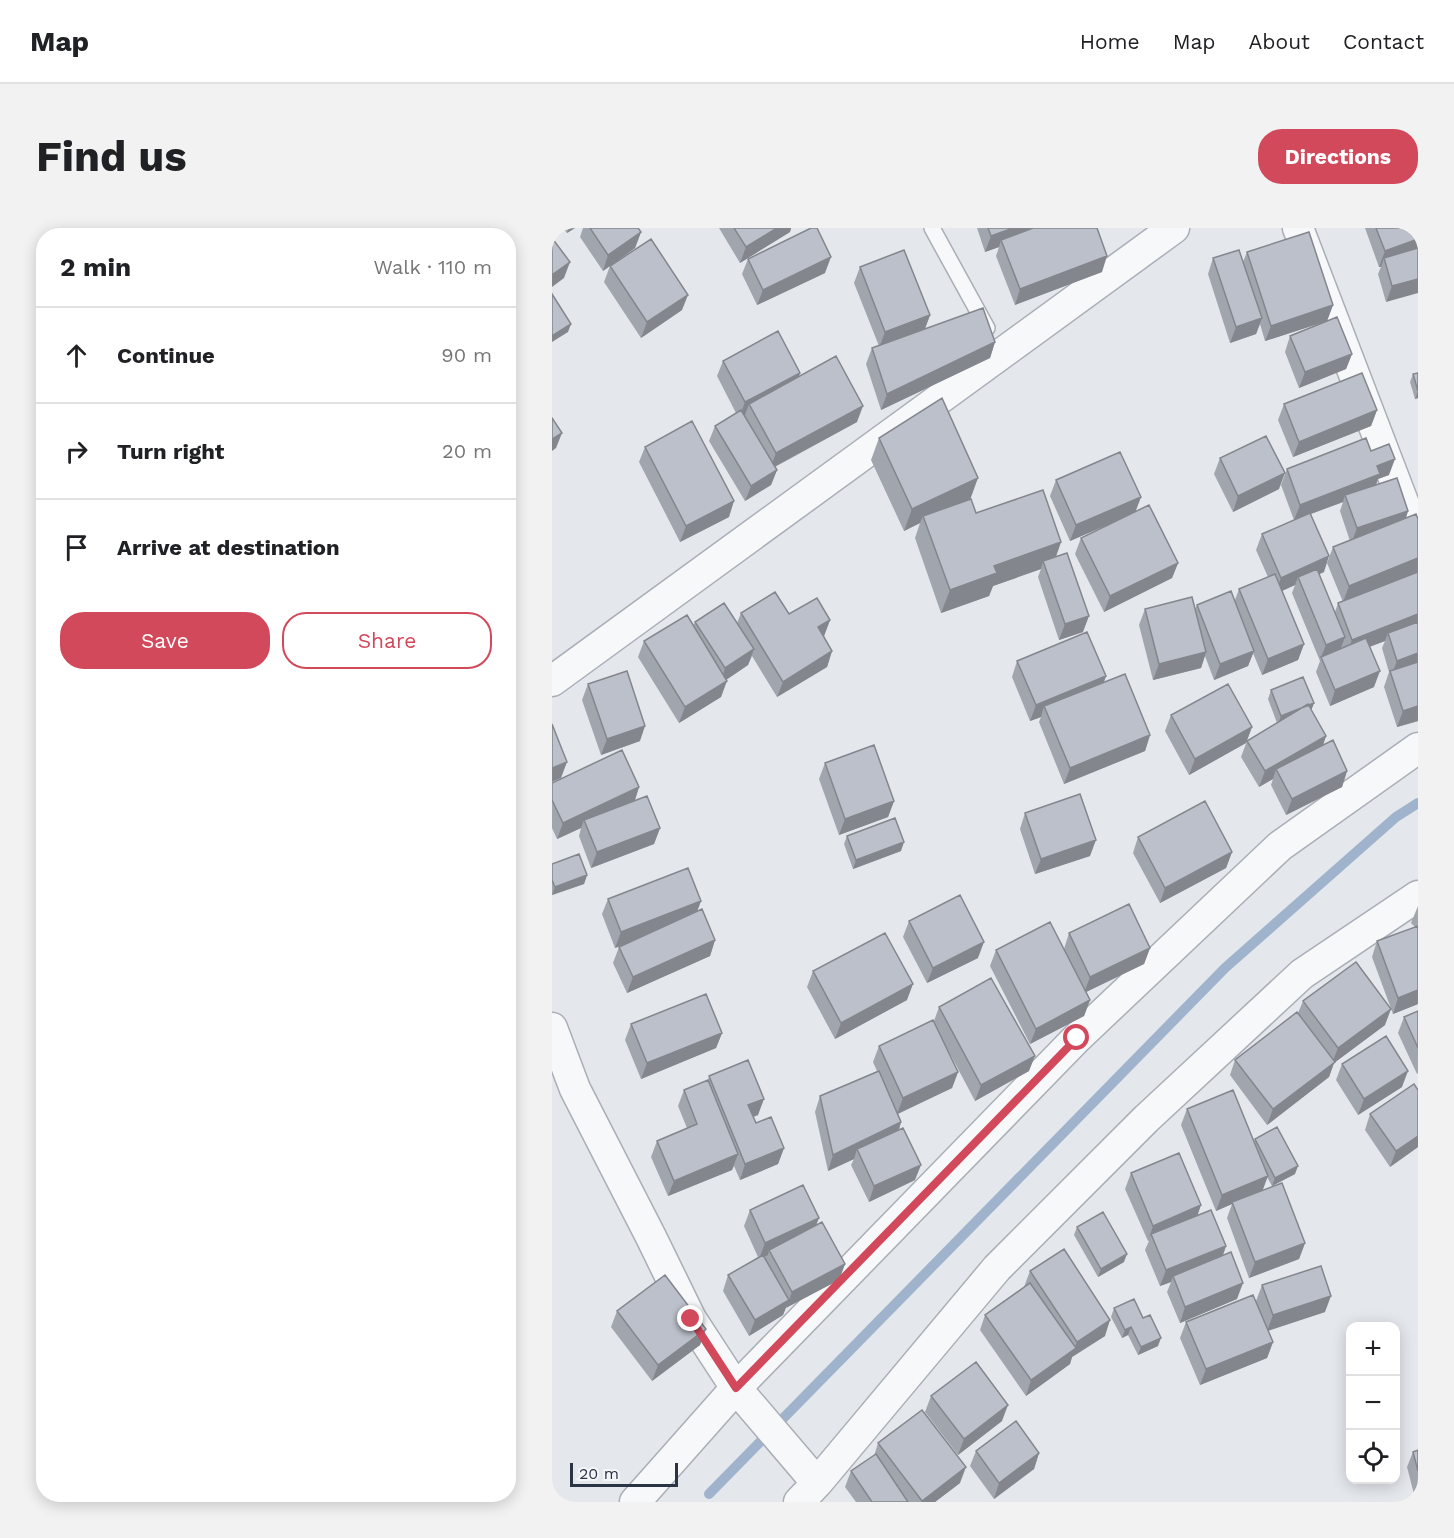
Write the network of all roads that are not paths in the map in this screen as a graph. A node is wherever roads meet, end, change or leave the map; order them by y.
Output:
1 (932, 228) edge
2 (1174, 228) edge
3 (1298, 228) edge
4 (1001, 353) junction
5 (1418, 541) edge
6 (552, 681) edge
7 (1418, 748) edge
8 (1418, 896) edge
9 (552, 1028) edge
10 (742, 1394) junction
11 (808, 1493) edge
12 (635, 1502) edge

1 - 4 lane
2 - 4 street
3 - 5 street
4 - 6 street
7 - 10 street
8 - 11 street
9 - 10 street
10 - 11 street
10 - 12 street

